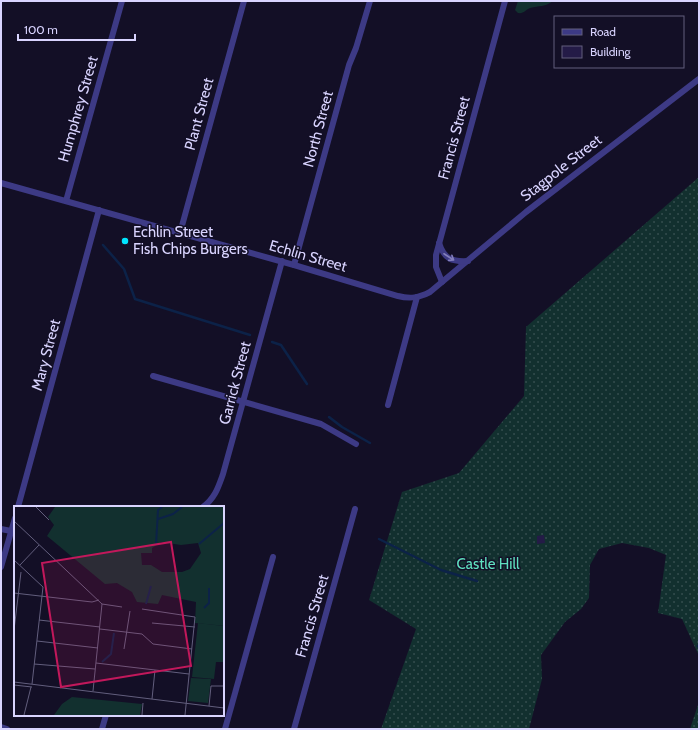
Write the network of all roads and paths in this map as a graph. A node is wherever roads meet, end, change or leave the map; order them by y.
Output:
1 (122, 1) edge
2 (244, 1) edge
3 (370, 1) edge
4 (505, 1) edge
5 (699, 79) edge
6 (1, 182) edge
7 (66, 201) junction
8 (100, 210) junction
9 (180, 233) junction
10 (439, 242) junction
11 (282, 261) junction
12 (468, 261) junction
13 (294, 265) junction
14 (442, 282) junction
15 (417, 297) junction
16 (153, 376) dead end
17 (243, 401) junction
18 (388, 405) dead end
19 (356, 444) dead end
20 (18, 506) edge
21 (204, 506) edge
22 (355, 509) dead end
23 (14, 521) edge
24 (1, 529) edge
25 (11, 531) junction
26 (273, 556) dead end
27 (1, 567) edge
28 (106, 716) edge
29 (1, 727) edge
30 (7, 729) edge
31 (102, 729) edge
32 (225, 729) edge
33 (294, 729) edge

1 - 7 street, Humphrey Street
2 - 9 street, Plant Street
3 - 13 street, North Street
4 - 10 street, Francis Street
5 - 12 street, Stagpole Street
6 - 7 street, Echlin Street
7 - 8 street, Echlin Street
8 - 9 street, Echlin Street
8 - 20 street, Mary Street
9 - 11 street, Echlin Street
10 -> 12 street
10 - 14 street, Francis Street
11 - 13 street, Echlin Street
11 - 17 street, Garrick Street
12 - 14 street, Stagpole Street
13 - 15 street, Echlin Street
14 - 15 street
15 - 18 street
16 - 17 street
17 - 19 street
17 - 21 street, Garrick Street
22 - 33 street, Francis Street
23 - 25 street
24 - 25 street
25 - 27 street
26 - 32 street
28 - 31 street
29 - 30 street

